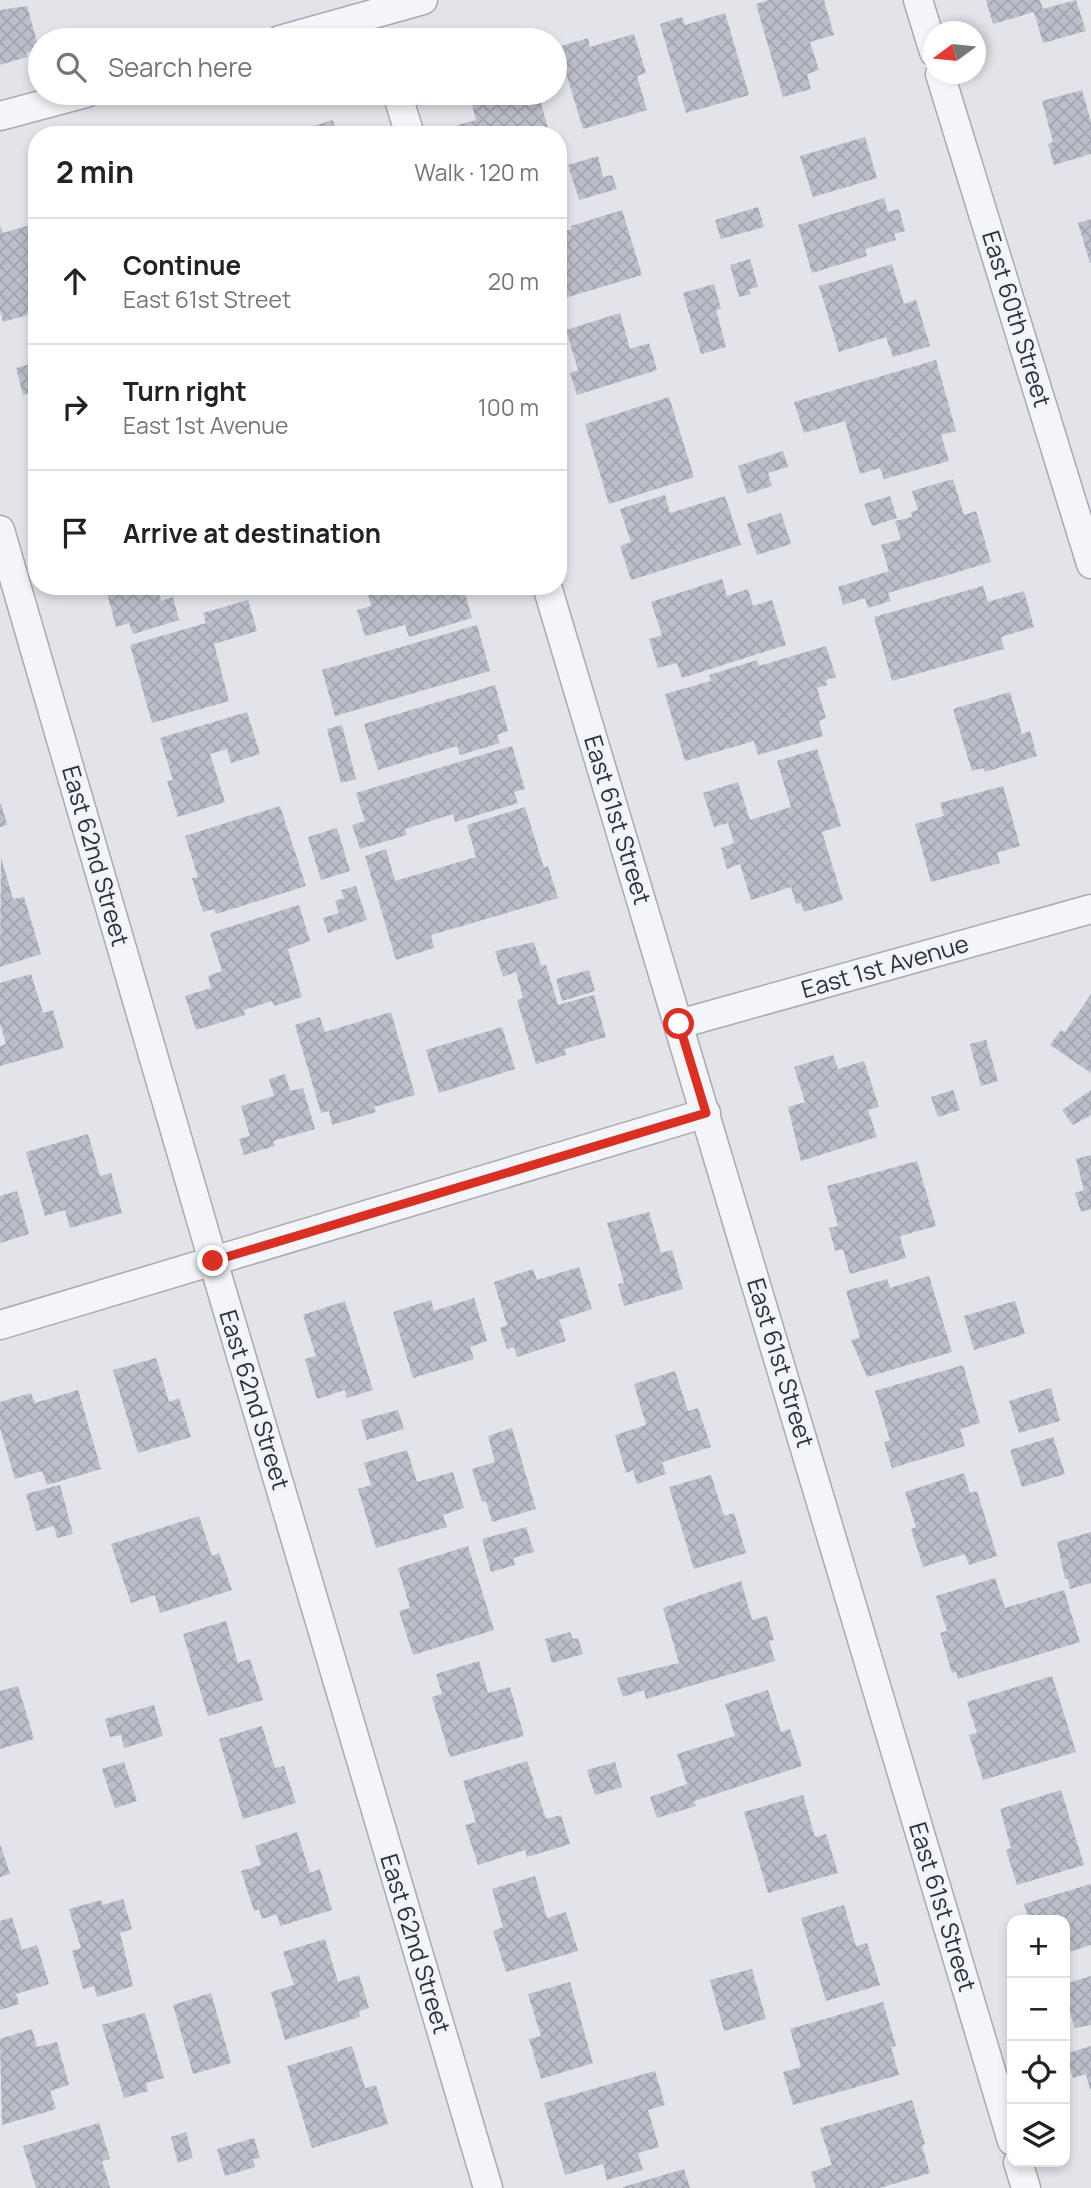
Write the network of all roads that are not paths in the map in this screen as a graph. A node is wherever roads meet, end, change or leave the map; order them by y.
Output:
1 (423, 0) edge
2 (918, 0) edge
3 (375, 18) edge
4 (924, 21) edge
5 (332, 28) edge
6 (943, 84) edge
7 (41, 105) edge
8 (401, 105) edge
9 (0, 116) edge
10 (407, 126) edge
11 (0, 530) edge
12 (1091, 564) edge
13 (550, 595) edge
14 (1091, 909) edge
15 (679, 1024) junction
16 (706, 1113) junction
17 (213, 1261) junction
18 (0, 1325) edge
19 (1007, 2124) edge
20 (1020, 2167) edge
21 (488, 2188) edge
22 (1026, 2188) edge

1 - 3 street
2 - 4 street
3 - 5 street
6 - 12 street, East 60th Street
7 - 9 street
8 - 10 street
11 - 17 street, East 62nd Street
13 - 15 street, East 61st Street
14 - 15 street, East 1st Avenue
15 - 16 street, East 61st Street
16 - 17 street
16 - 19 street, East 61st Street
17 - 18 street
17 - 21 street, East 62nd Street
20 - 22 street

